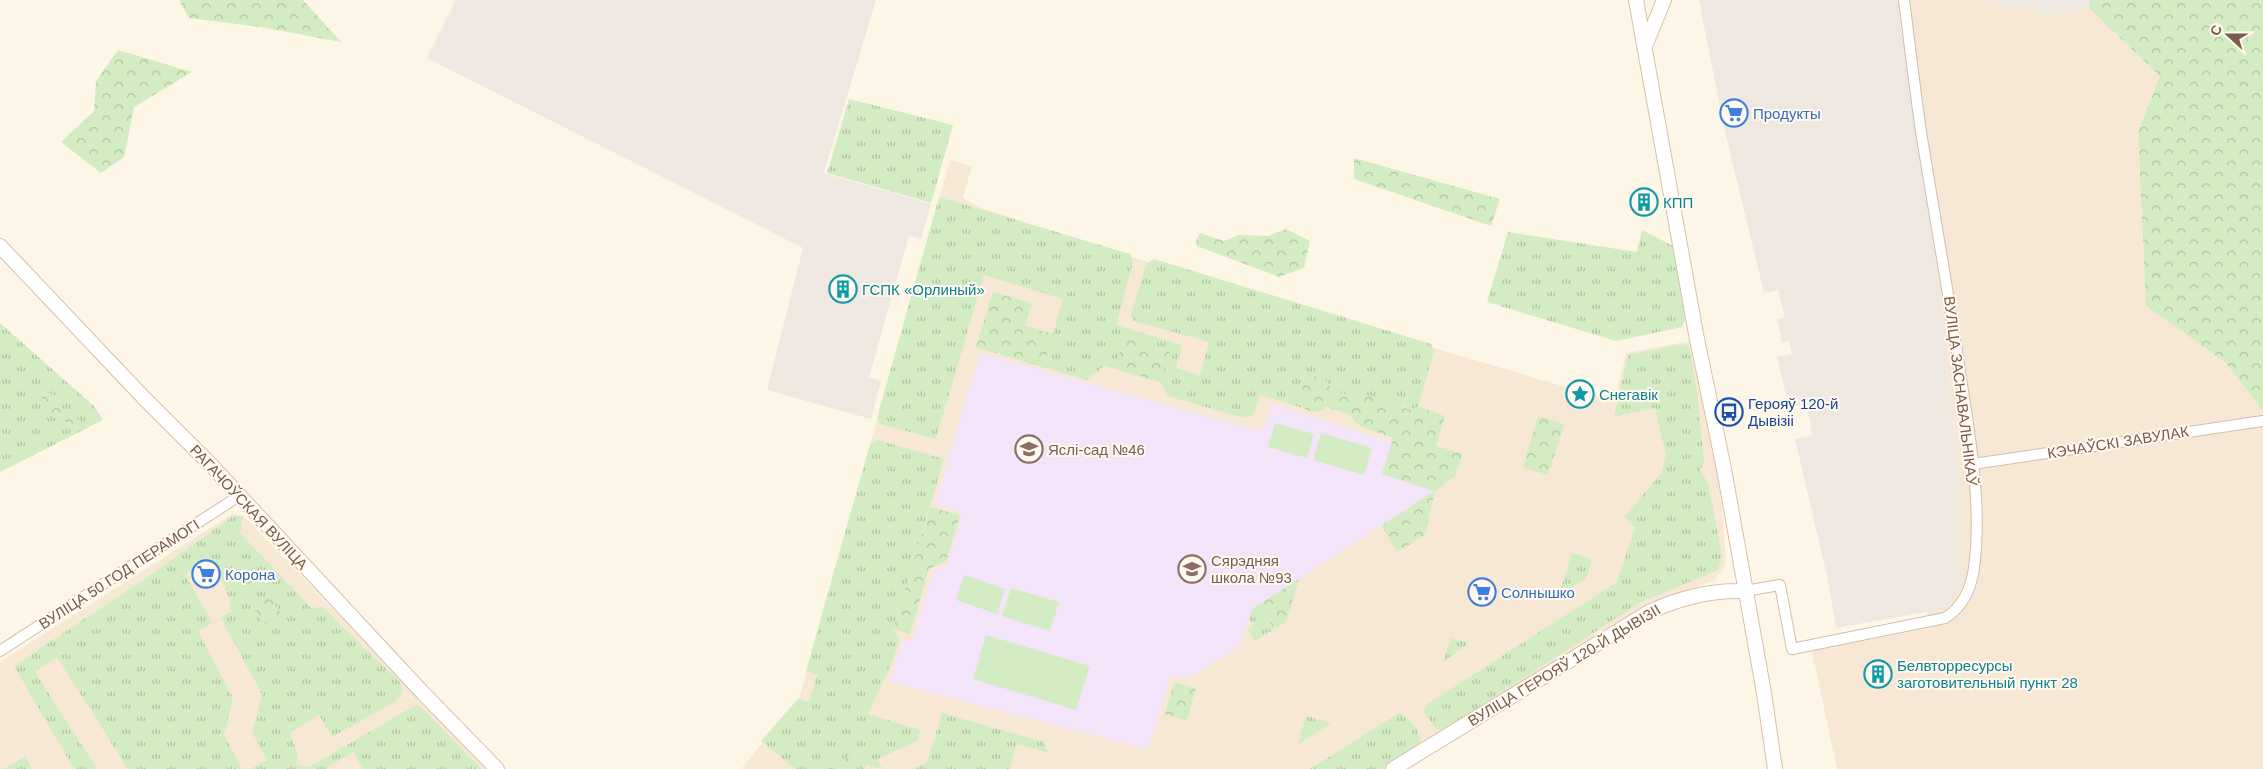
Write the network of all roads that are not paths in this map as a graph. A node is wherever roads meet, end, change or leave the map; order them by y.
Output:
1 (1636, 0) edge
2 (1664, 0) edge
3 (1904, 0) edge
4 (1645, 46) junction
5 (0, 246) edge
6 (2263, 421) edge
7 (1973, 464) junction
8 (239, 496) junction
9 (1745, 591) junction
10 (0, 651) edge
11 (497, 769) edge
12 (1393, 769) edge
13 (1775, 769) edge

1 - 4 street
2 - 4 street
3 - 7 street, ВУЛІЦА ЗАСНАВАЛЬНІКАЎ
4 - 9 street
5 - 8 street, РАГАЧОЎСКАЯ ВУЛІЦА
6 - 7 street, КЭЧАЎСКІ ЗАВУЛАК
7 - 9 street, ВУЛІЦА ЗАСНАВАЛЬНІКАЎ
8 - 10 street, ВУЛІЦА 50 ГОД ПЕРАМОГІ
8 - 11 street, РАГАЧОЎСКАЯ ВУЛІЦА
9 - 12 street, ВУЛІЦА ГЕРОЯЎ 120-Й ДЫВІЗІІ
9 - 13 street

